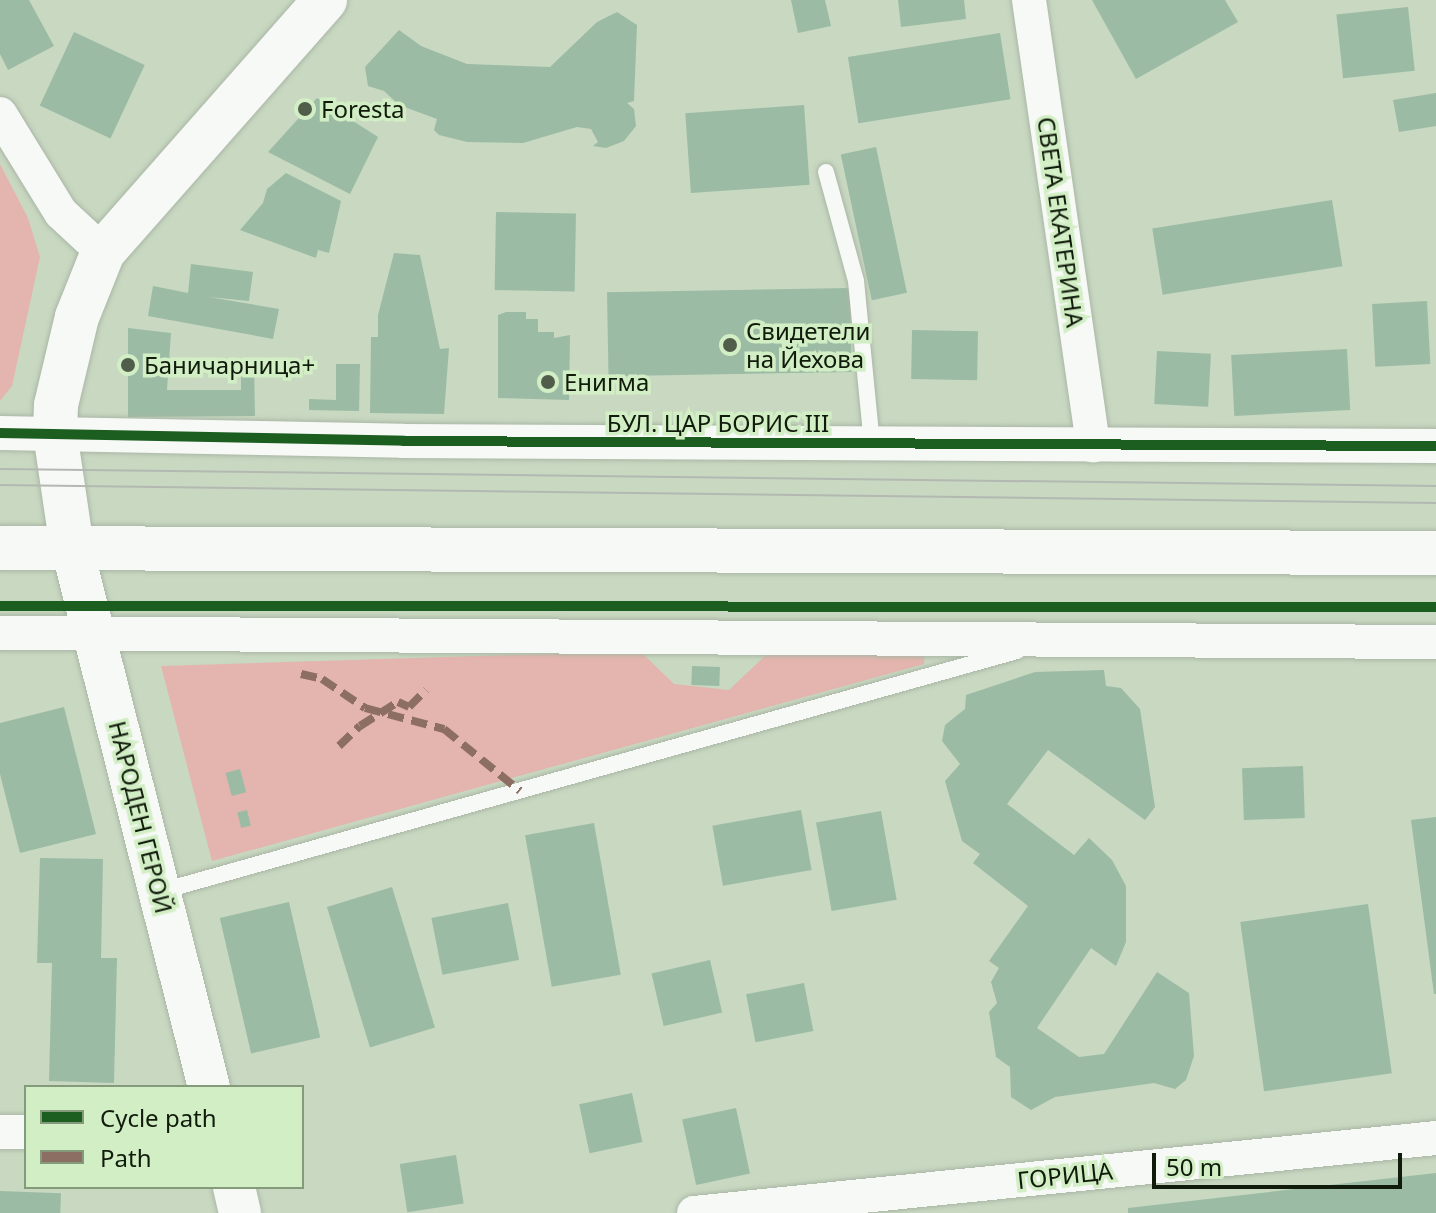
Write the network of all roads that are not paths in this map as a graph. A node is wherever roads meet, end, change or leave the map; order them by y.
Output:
1 (325, 0) edge
2 (1029, 0) edge
3 (0, 114) edge
4 (826, 172) dead end
5 (103, 252) junction
6 (0, 433) edge
7 (55, 433) junction
8 (872, 443) junction
9 (1093, 445) junction
10 (1436, 446) edge
11 (0, 548) edge
12 (72, 548) junction
13 (1436, 553) edge
14 (0, 633) edge
15 (97, 634) junction
16 (1072, 636) junction
17 (1436, 642) edge
18 (160, 891) junction
19 (208, 1085) edge
20 (0, 1132) edge
21 (24, 1132) edge
22 (1436, 1138) edge
23 (234, 1189) edge
24 (240, 1213) edge
25 (694, 1213) edge

1 - 5 main road
2 - 9 street, СВЕТА ЕКАТЕРИНА
3 - 5 street
4 - 8 lane
5 - 7 main road
6 - 7 street, БУЛ. ЦАР БОРИС III
7 - 8 street, БУЛ. ЦАР БОРИС III
7 - 12 main road
8 - 9 street, БУЛ. ЦАР БОРИС III
9 - 10 street, БУЛ. ЦАР БОРИС III
11 - 12 main road
12 - 13 main road
12 - 15 street, НАРОДЕН ГЕРОЙ
14 - 15 street
15 - 16 street
15 - 18 street, НАРОДЕН ГЕРОЙ
16 - 17 street
16 - 18 lane
18 - 19 street, НАРОДЕН ГЕРОЙ
20 - 21 street
22 - 25 street, ГОРИЦА
23 - 24 street

